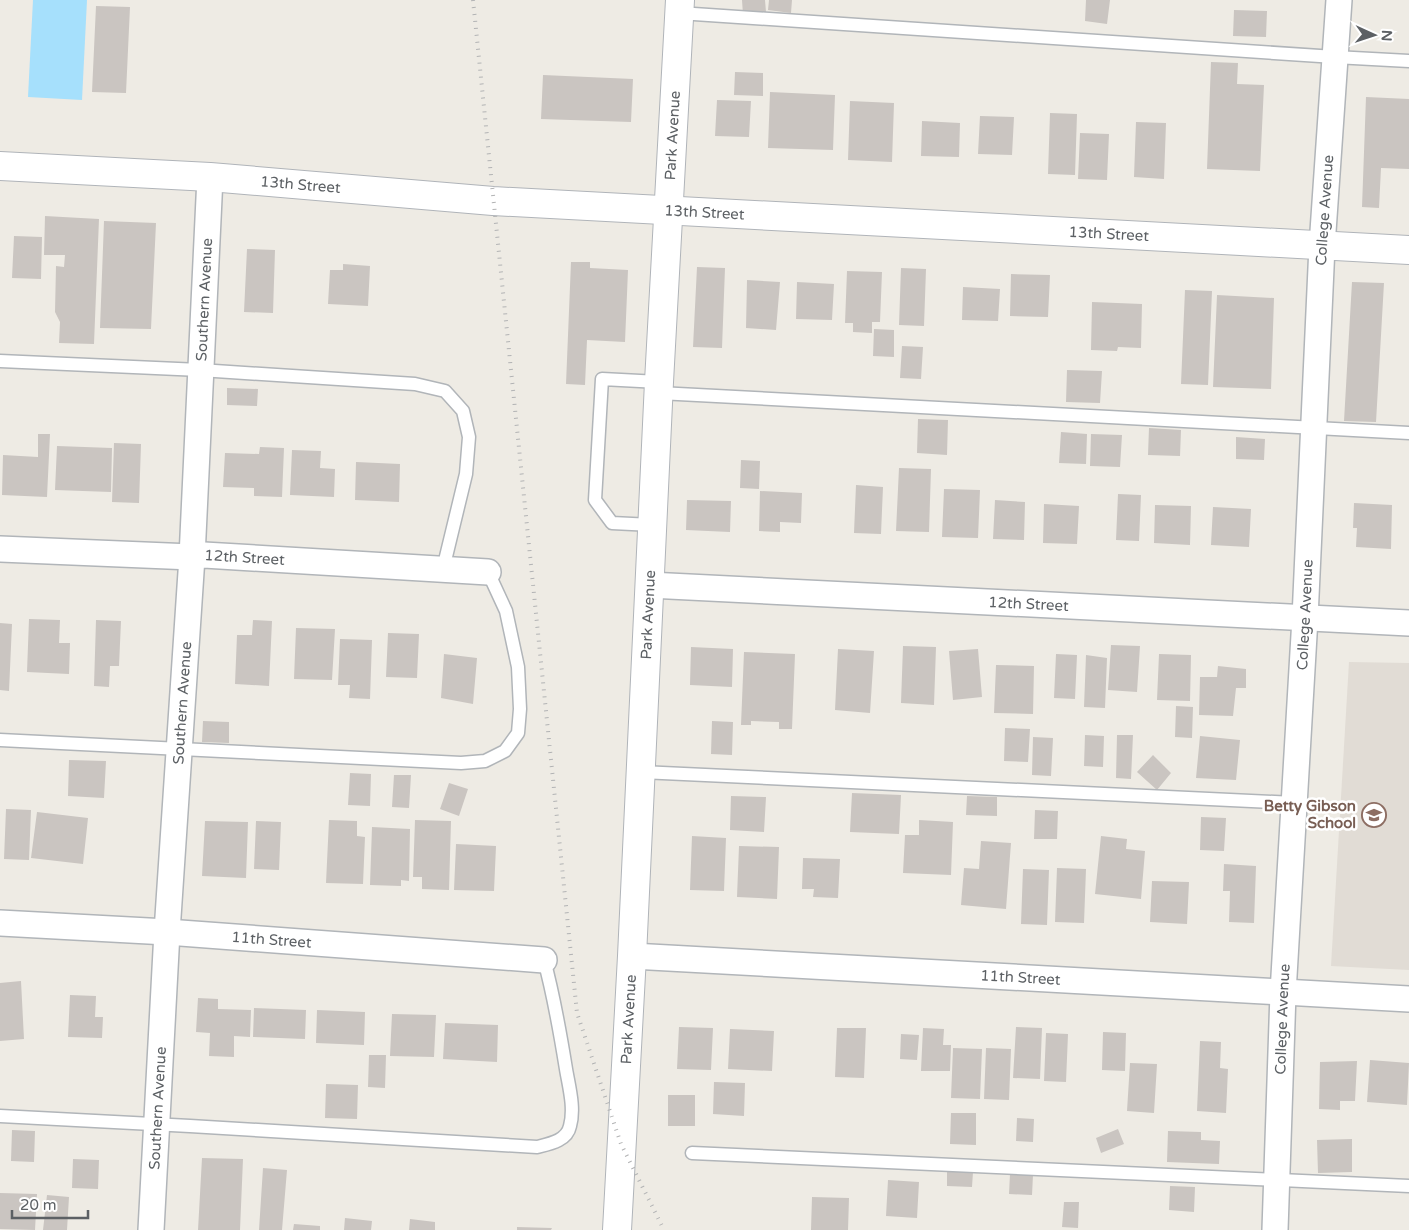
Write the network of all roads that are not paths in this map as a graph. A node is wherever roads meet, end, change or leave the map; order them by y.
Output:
1 (1339, 0) edge
2 (680, 6) edge
3 (1335, 57) junction
4 (1409, 61) edge
5 (0, 166) edge
6 (210, 177) junction
7 (669, 210) junction
8 (1322, 246) junction
9 (1409, 250) edge
10 (0, 361) edge
11 (200, 370) junction
12 (659, 388) junction
13 (1314, 428) junction
14 (1409, 433) edge
15 (652, 525) junction
16 (0, 550) edge
17 (192, 556) junction
18 (443, 569) junction
19 (488, 572) joint
20 (649, 585) junction
21 (1305, 618) junction
22 (1409, 623) edge
23 (0, 740) edge
24 (179, 748) junction
25 (640, 772) junction
26 (1294, 803) junction
27 (0, 923) edge
28 (167, 932) junction
29 (632, 956) junction
30 (544, 960) joint
31 (1283, 993) junction
32 (1409, 999) edge
33 (0, 1116) edge
34 (156, 1124) junction
35 (692, 1153) dead end
36 (1277, 1179) junction
37 (1409, 1186) edge
38 (151, 1230) edge
39 (617, 1230) edge
40 (1275, 1230) edge

1 - 3 street, College Avenue
2 - 3 lane
2 - 7 street, Park Avenue
3 - 4 lane
3 - 8 street, College Avenue
5 - 6 street, 13th Street
6 - 7 street, 13th Street
6 - 11 street, Southern Avenue
7 - 8 street, 13th Street
7 - 12 street, Park Avenue
8 - 9 street, 13th Street
8 - 13 street, College Avenue
10 - 11 lane
11 - 17 street, Southern Avenue
11 - 18 lane
12 - 13 lane
12 - 15 street, Park Avenue
12 - 15 lane
13 - 14 lane
13 - 21 street, College Avenue
15 - 20 street, Park Avenue
16 - 17 street, 12th Street
17 - 18 street, 12th Street
17 - 24 street, Southern Avenue
18 - 19 street, 12th Street
19 - 24 lane
20 - 21 street, 12th Street
20 - 25 street, Park Avenue
21 - 22 street, 12th Street
21 - 26 street, College Avenue
23 - 24 lane
24 - 28 street, Southern Avenue
25 - 26 lane
25 - 29 street, Park Avenue
26 - 31 street, College Avenue
27 - 28 street, 11th Street
28 - 30 street, 11th Street
28 - 34 street, Southern Avenue
29 - 31 street, 11th Street
29 - 39 street, Park Avenue
30 - 34 lane
31 - 32 street, 11th Street
31 - 36 street, College Avenue
33 - 34 lane
34 - 38 street, Southern Avenue
35 - 36 lane
36 - 37 lane
36 - 40 street, College Avenue

